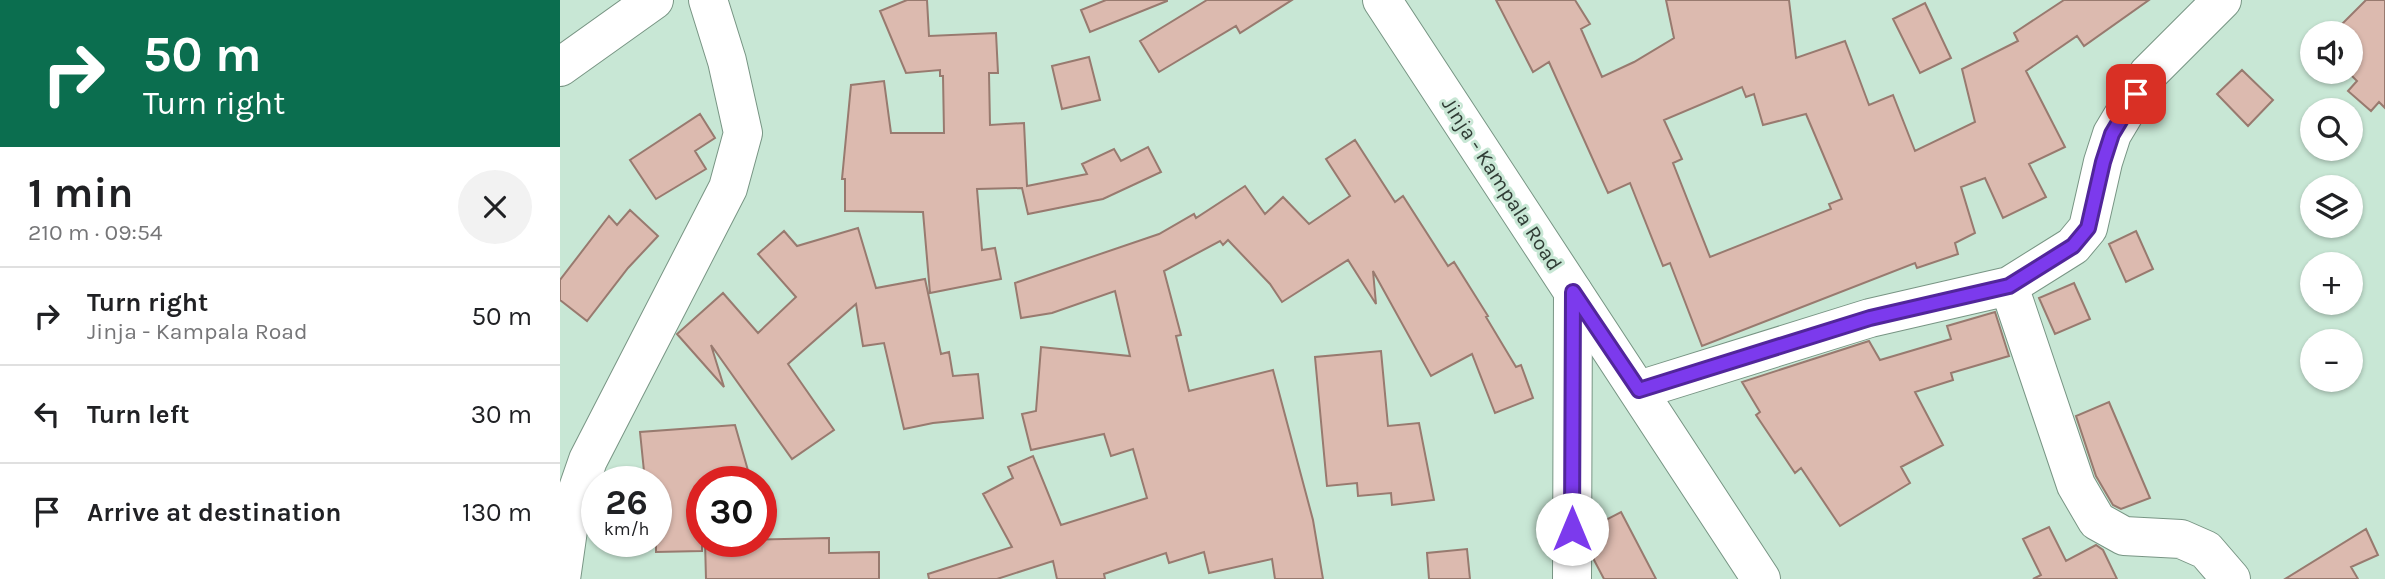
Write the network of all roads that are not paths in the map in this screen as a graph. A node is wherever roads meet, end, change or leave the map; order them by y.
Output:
1 (654, 0) edge
2 (708, 0) edge
3 (1382, 0) edge
4 (2222, 0) edge
5 (560, 67) edge
6 (2009, 286) junction
7 (1573, 292) junction
8 (1639, 390) junction
9 (561, 579) edge
10 (1572, 579) edge
11 (1761, 579) edge
12 (2231, 579) edge

1 - 5 main road
2 - 9 main road
3 - 7 main road, Jinja - Kampala Road
4 - 6 main road
6 - 8 main road
6 - 12 main road
7 - 8 main road, Jinja - Kampala Road
7 - 10 main road
8 - 11 main road, Jinja - Kampala Road

